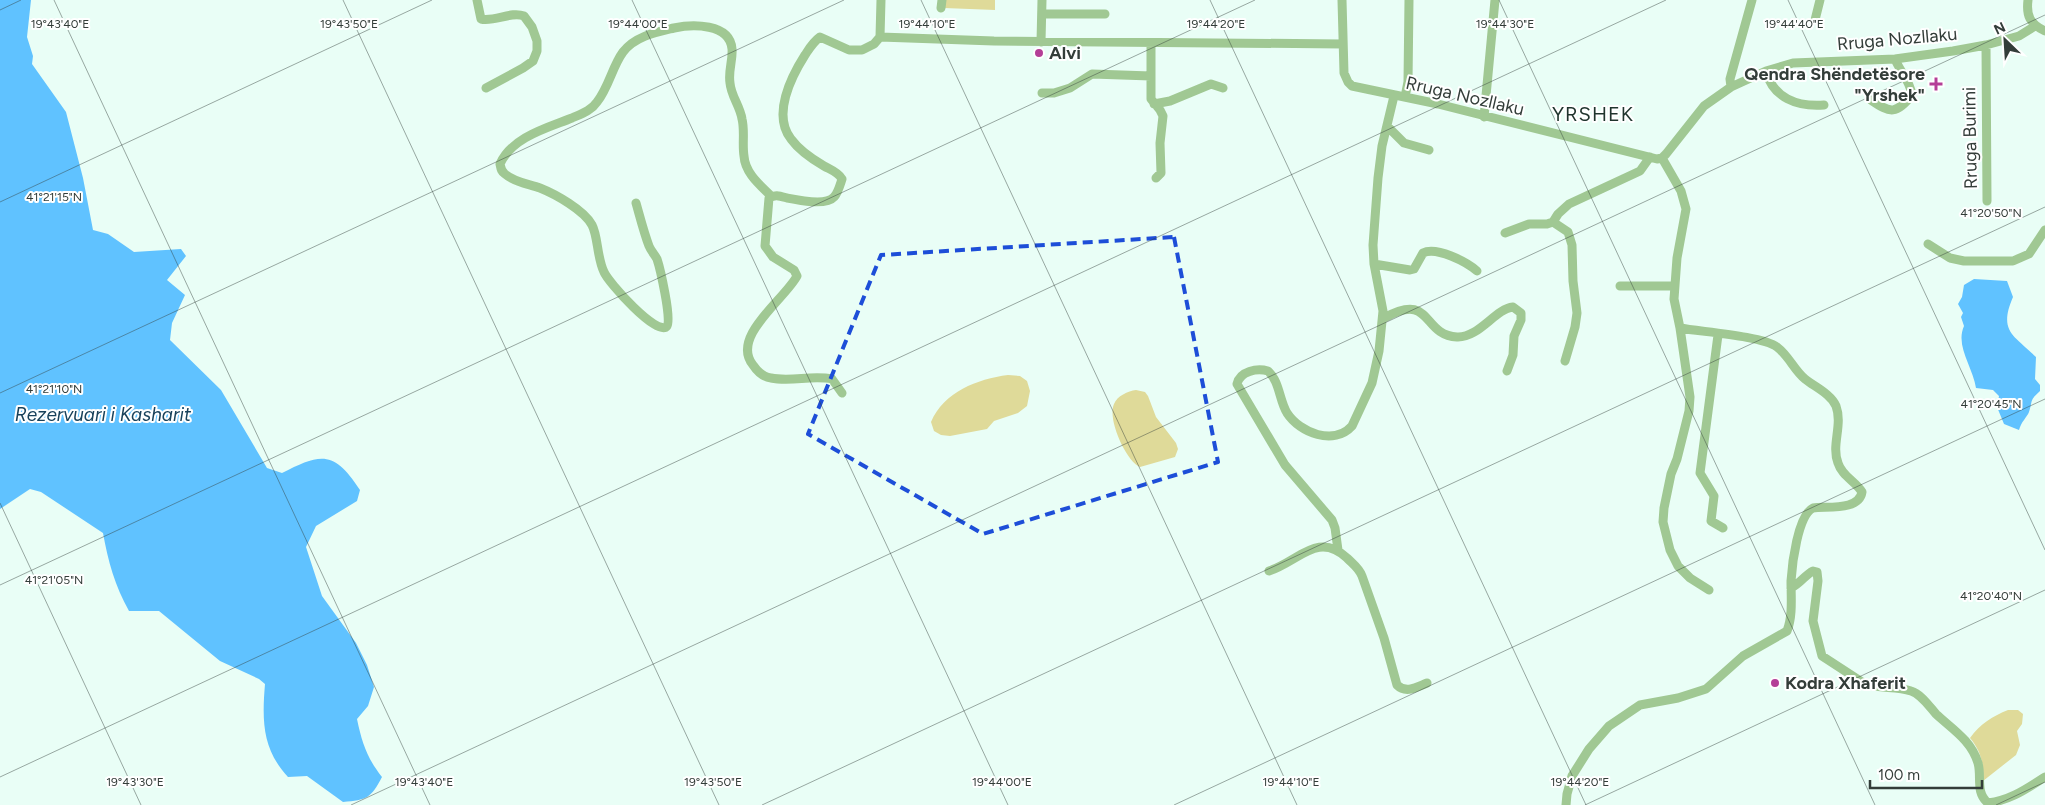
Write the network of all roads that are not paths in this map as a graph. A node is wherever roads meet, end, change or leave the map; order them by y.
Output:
1 (477, 0) edge
2 (882, 0) edge
3 (1042, 0) edge
4 (1342, 0) edge
5 (1409, 0) edge
6 (1495, 0) edge
7 (1752, 0) edge
8 (1820, 0) edge
9 (2028, 0) edge
10 (1042, 14) junction
11 (1105, 14) dead end
12 (1815, 20) dead end
13 (2035, 26) junction
14 (2045, 31) edge
15 (880, 37) junction
16 (1041, 42) junction
17 (1151, 42) junction
18 (1343, 44) junction
19 (1986, 45) junction
20 (1895, 59) junction
21 (1766, 71) junction
22 (1151, 76) junction
23 (1731, 86) junction
24 (486, 88) dead end
25 (1223, 88) dead end
26 (1042, 93) dead end
27 (1394, 96) junction
28 (1405, 97) junction
29 (1870, 100) dead end
30 (1154, 104) junction
31 (1824, 105) dead end
32 (1484, 117) junction
33 (1388, 127) junction
34 (1429, 150) dead end
35 (1650, 158) junction
36 (1662, 158) junction
37 (1156, 178) dead end
38 (771, 196) junction
39 (1987, 201) dead end
40 (636, 203) dead end
41 (1553, 222) junction
42 (2045, 230) edge
43 (1505, 233) dead end
44 (1928, 244) dead end
45 (1374, 264) junction
46 (1477, 271) dead end
47 (1620, 286) dead end
48 (1674, 286) junction
49 (1384, 318) junction
50 (1680, 328) junction
51 (1718, 335) junction
52 (1565, 361) dead end
53 (1507, 371) dead end
54 (842, 393) dead end
55 (1723, 528) dead end
56 (1338, 550) junction
57 (1269, 571) dead end
58 (1792, 588) junction
59 (1709, 590) dead end
60 (1427, 683) dead end
61 (2045, 777) edge
62 (1566, 805) edge

1 - 24 street
2 - 15 street
3 - 10 street
4 - 18 street, Rruga Nozllaku
5 - 28 street
6 - 32 street
7 - 23 street
8 - 12 street
9 - 13 street
10 - 11 street
10 - 16 street
13 - 14 street
13 - 19 street, Rruga Nozllaku
15 - 16 street
15 - 38 street
16 - 17 street
17 - 18 street
17 - 22 street
18 - 27 street, Rruga Nozllaku
19 - 20 street, Rruga Nozllaku
19 - 39 street, Rruga Burimi
20 - 21 street, Rruga Nozllaku
20 - 29 street
21 - 23 street, Rruga Nozllaku
21 - 31 street
22 - 26 street
22 - 30 street
23 - 36 street, Rruga Nozllaku
25 - 30 street
27 - 28 street, Rruga Nozllaku
27 - 33 street
28 - 32 street, Rruga Nozllaku
30 - 37 street
32 - 35 street, Rruga Nozllaku
33 - 34 street
33 - 45 street
35 - 36 street, Rruga Nozllaku
35 - 41 street
36 - 48 street
38 - 40 street
38 - 54 street
41 - 43 street
41 - 52 street
42 - 44 street
45 - 46 street
45 - 49 street
47 - 48 street
48 - 50 street
49 - 53 street
49 - 56 street
50 - 51 street
50 - 59 street
51 - 55 street
51 - 58 street
56 - 57 street
56 - 60 street
58 - 61 street
58 - 62 street

